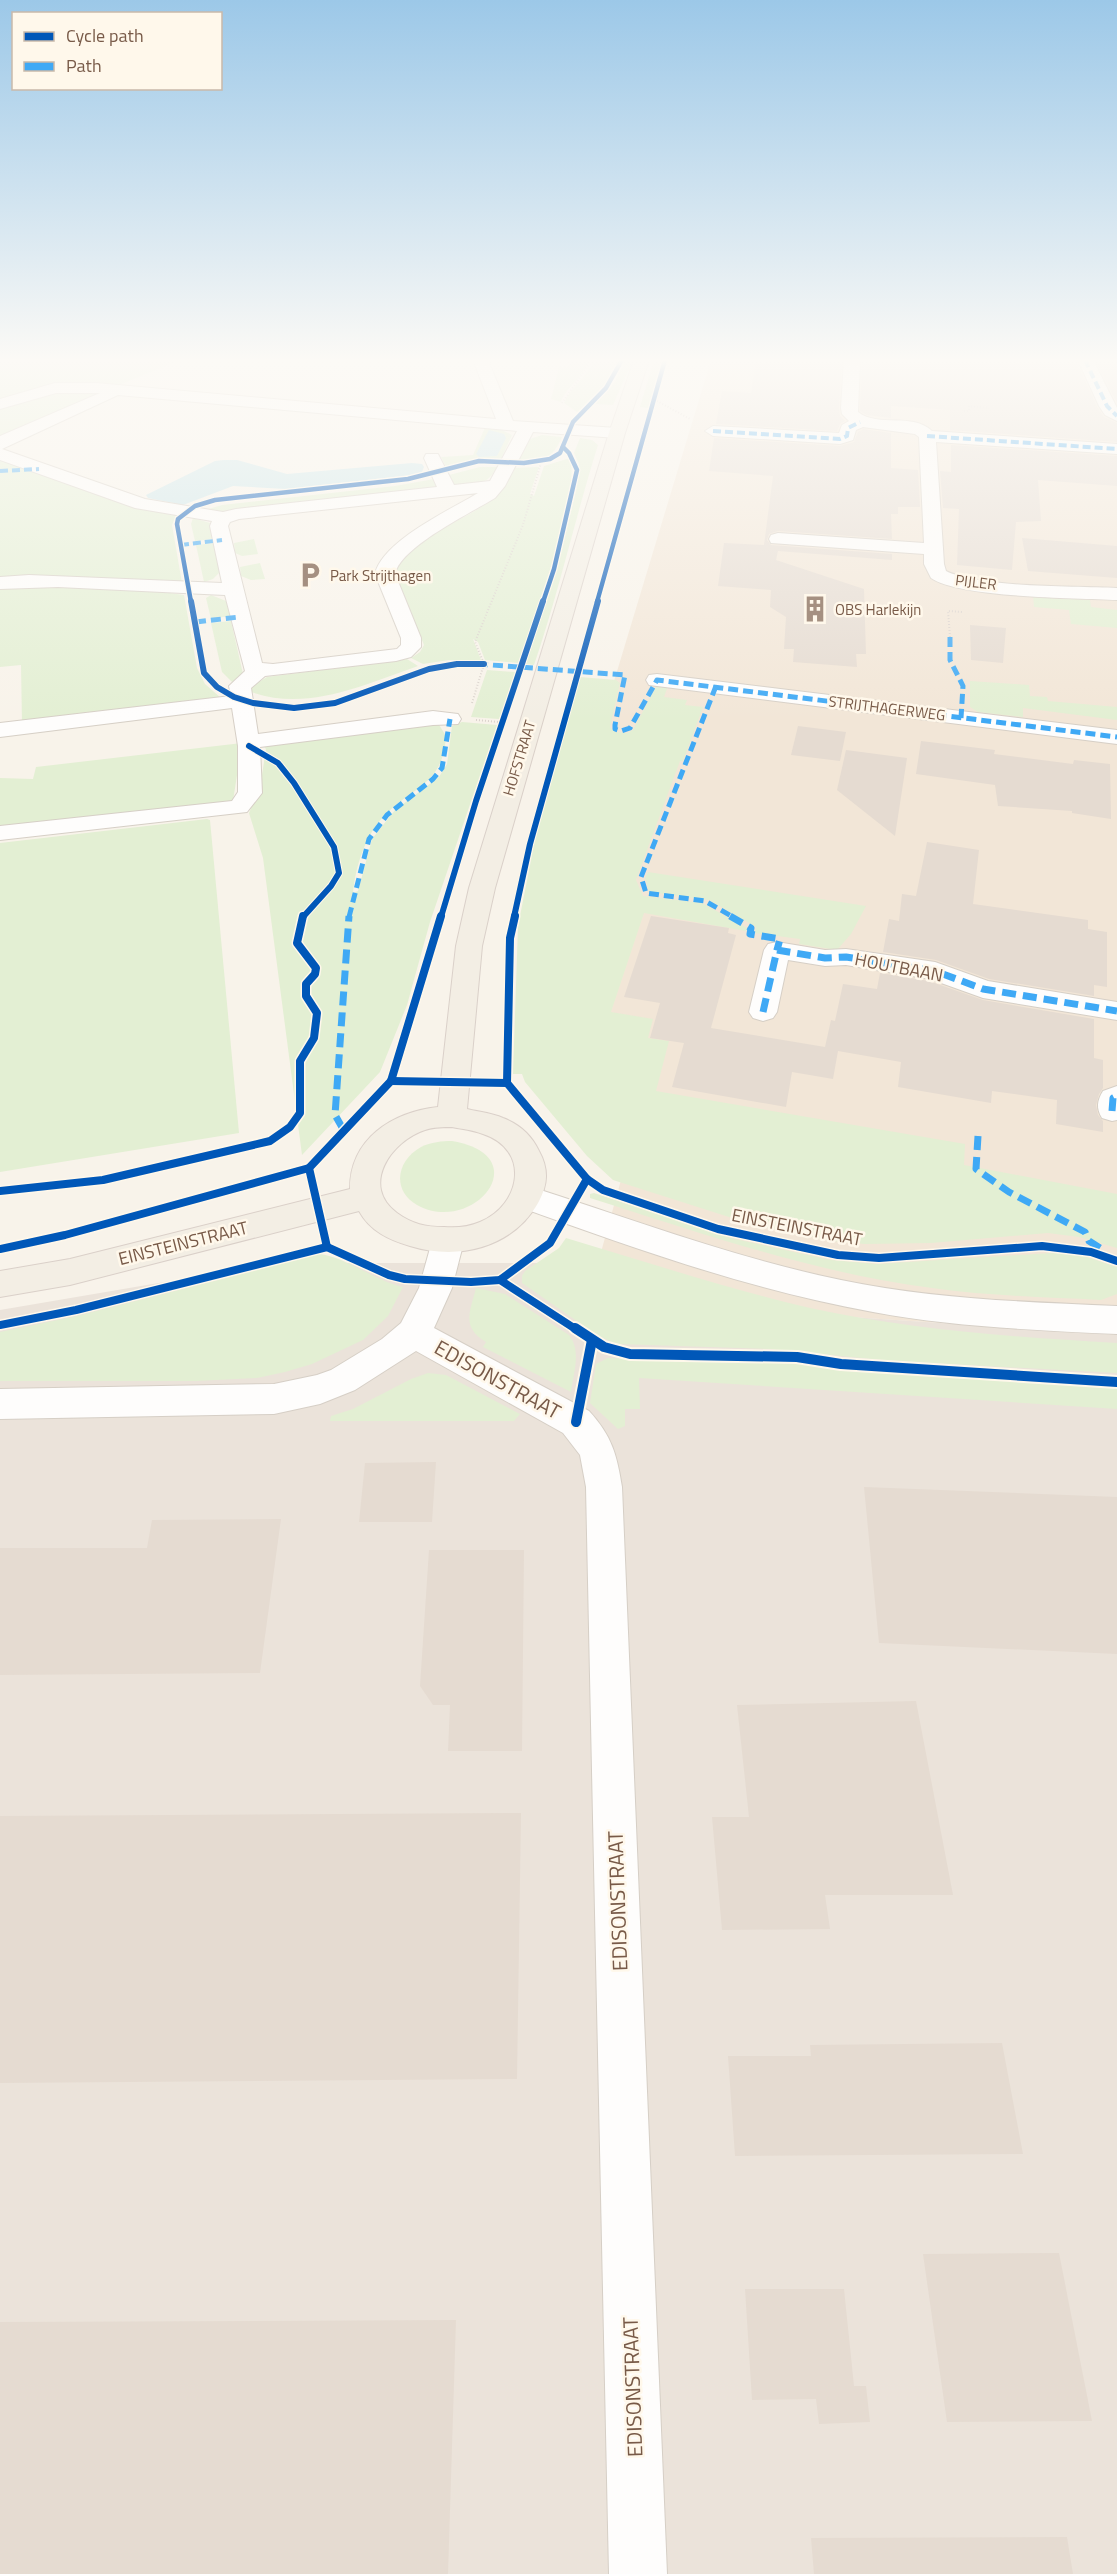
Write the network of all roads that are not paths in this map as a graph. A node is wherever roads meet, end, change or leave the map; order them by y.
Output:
1 (74, 480) edge
2 (443, 480) edge
3 (499, 480) edge
4 (603, 480) edge
5 (929, 480) edge
6 (496, 486) junction
7 (448, 491) junction
8 (224, 518) junction
9 (778, 539) dead end
10 (933, 549) junction
11 (0, 583) edge
12 (232, 589) junction
13 (1117, 594) edge
14 (260, 669) junction
15 (657, 680) dead end
16 (242, 700) junction
17 (458, 719) road end
18 (0, 730) edge
19 (1117, 737) edge
20 (248, 742) junction
21 (0, 833) edge
22 (1117, 1011) edge
23 (763, 1012) dead end
24 (452, 1116) junction
25 (366, 1197) junction
26 (528, 1198) junction
27 (448, 1241) junction
28 (0, 1284) edge
29 (1117, 1320) edge
30 (413, 1333) junction
31 (0, 1404) edge
32 (638, 2574) edge

1 - 8 street
2 - 7 street
3 - 6 street
4 - 24 main road, HOFSTRAAT
5 - 10 street, PIJLER
6 - 7 street
6 - 14 street
7 - 8 street
8 - 12 street
9 - 10 street
10 - 13 street, PIJLER
11 - 12 street
12 - 14 street
14 - 16 street
15 - 19 street, STRIJTHAGERWEG
16 - 18 street
16 - 20 street
17 - 20 street
20 - 21 street
22 - 23 street, HOUTBAAN
24 - 25 main road
24 - 26 main road
25 - 27 main road
25 - 28 main road, EINSTEINSTRAAT
26 - 27 main road
26 - 29 street
27 - 30 street, EDISONSTRAAT
30 - 31 street, EDISONSTRAAT
30 - 32 street, EDISONSTRAAT

